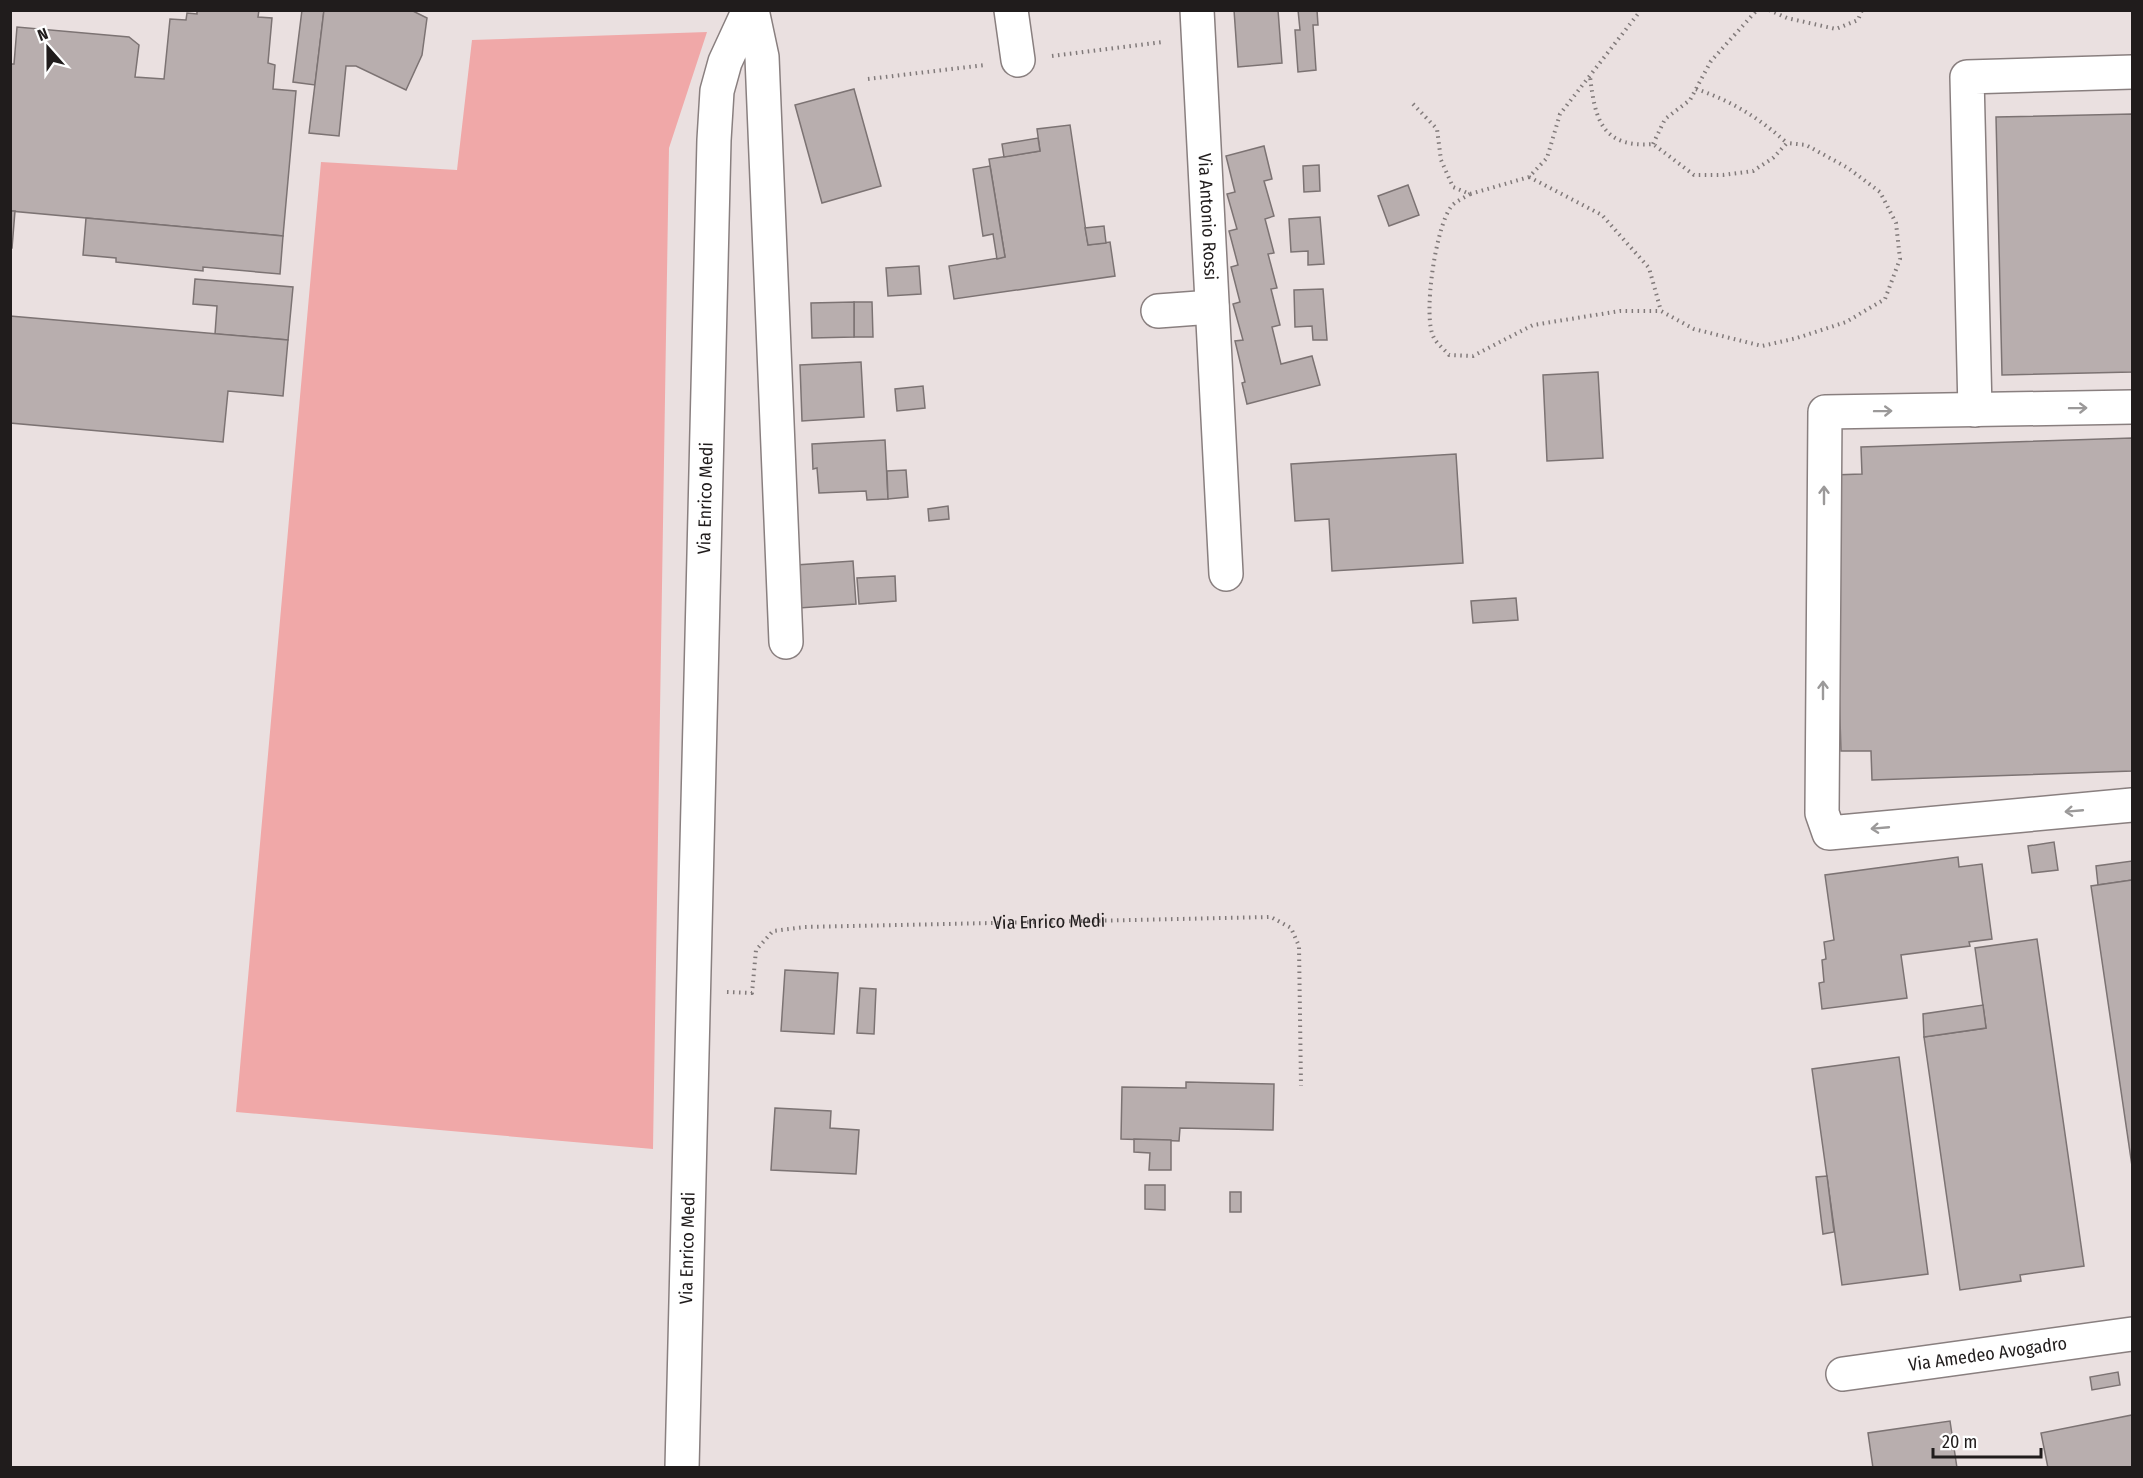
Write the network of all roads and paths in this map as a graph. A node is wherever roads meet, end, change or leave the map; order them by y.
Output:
1 (751, 10) edge
2 (1011, 10) edge
3 (1197, 10) edge
4 (1641, 10) edge
5 (1757, 10) edge
6 (1769, 10) edge
7 (1862, 10) edge
8 (1018, 60) dead end
9 (2133, 72) edge
10 (1590, 76) junction
11 (1696, 89) junction
12 (1413, 104) dead end
13 (1787, 143) junction
14 (1653, 144) junction
15 (1529, 177) junction
16 (1470, 194) junction
17 (1212, 307) junction
18 (1158, 311) dead end
19 (1661, 311) junction
20 (2133, 407) edge
21 (1975, 410) junction
22 (1226, 574) dead end
23 (786, 642) dead end
24 (2133, 805) edge
25 (693, 991) junction
26 (1300, 1086) dead end
27 (2133, 1334) edge
28 (1843, 1374) dead end
29 (682, 1467) edge

1 - 23 street, Via Enrico Medi
1 - 25 street, Via Enrico Medi
2 - 8 street
3 - 17 street, Via Antonio Rossi
4 - 10 path
5 - 11 path
6 - 7 path
9 - 21 street
10 - 14 path
10 - 15 path
11 - 13 path
11 - 14 path
12 - 16 path
13 - 14 path
13 - 19 path
15 - 16 path
15 - 19 path
16 - 19 path
17 - 18 street
17 - 22 street, Via Antonio Rossi
21 -> 20 street
24 -> 21 street
25 - 26 path, Via Enrico Medi
25 - 29 street, Via Enrico Medi
27 - 28 street, Via Amedeo Avogadro

